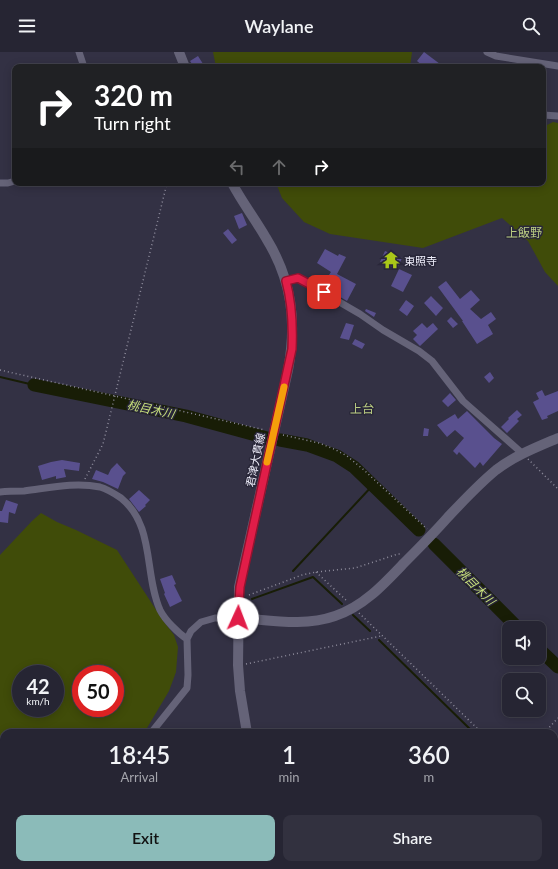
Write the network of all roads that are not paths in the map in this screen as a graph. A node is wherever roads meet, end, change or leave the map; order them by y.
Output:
1 (79, 52) edge
2 (179, 52) edge
3 (487, 52) edge
4 (83, 64) edge
5 (183, 64) edge
6 (546, 64) edge
7 (546, 64) edge
8 (558, 66) edge
9 (546, 114) edge
10 (558, 116) edge
11 (12, 182) edge
12 (0, 183) edge
13 (234, 186) edge
14 (286, 281) junction
15 (558, 438) edge
16 (522, 454) junction
17 (0, 492) edge
18 (238, 618) junction
19 (187, 639) junction
20 (154, 729) edge
21 (246, 729) edge

1 - 4 street
2 - 5 main road
3 - 6 street
7 - 8 street
9 - 10 street
11 - 12 street
13 - 14 main road, 君津大貫線
14 - 16 street
14 - 18 main road, 君津大貫線
15 - 16 main road
16 - 18 main road
17 - 19 street
18 - 19 street
18 - 21 main road, 君津大貫線
19 - 20 street

